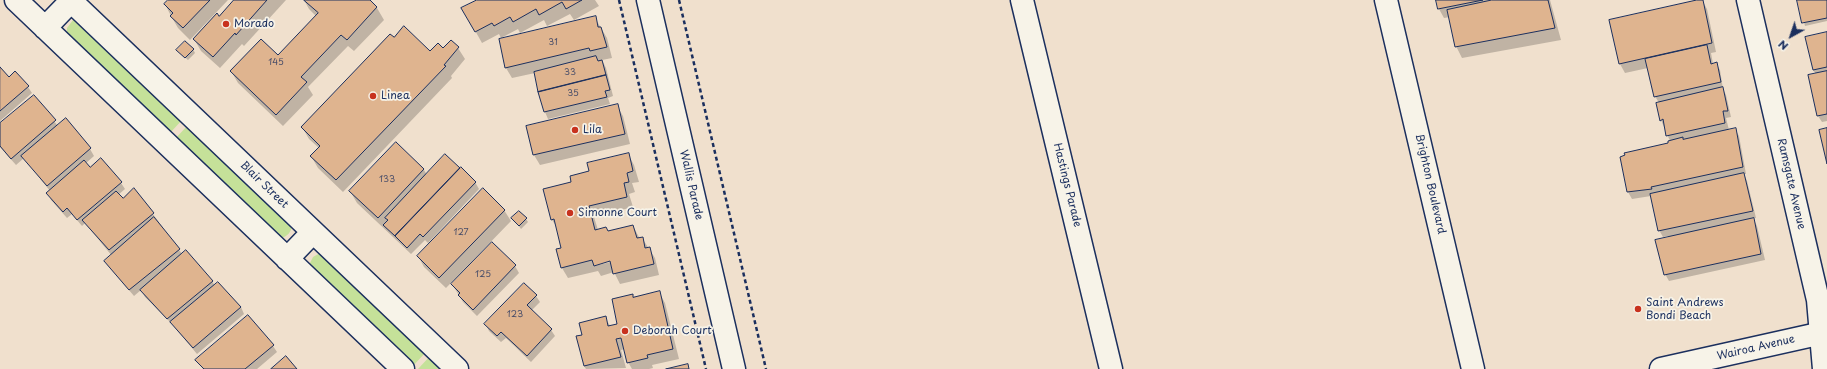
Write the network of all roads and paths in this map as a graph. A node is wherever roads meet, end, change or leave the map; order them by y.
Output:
1 (16, 0) edge
2 (619, 0) edge
3 (648, 0) edge
4 (679, 0) edge
5 (1022, 0) edge
6 (1386, 0) edge
7 (1748, 0) edge
8 (71, 1) edge
9 (46, 28) junction
10 (313, 232) junction
11 (287, 259) junction
12 (1824, 333) edge
13 (403, 369) edge
14 (457, 369) edge
15 (706, 369) edge
16 (734, 369) edge
17 (766, 369) edge
18 (1111, 369) edge
19 (1473, 369) edge
20 (1661, 369) edge
21 (1824, 369) edge

1 - 9 street
2 - 15 path
3 - 16 street, Wallis Parade
4 - 17 path
5 - 18 street, Hastings Parade
6 - 19 street, Brighton Boulevard
7 - 12 street, Ramsgate Avenue
8 - 9 street
8 - 10 street, Blair Street
9 - 11 street
10 - 11 street
10 - 14 street, Blair Street
11 - 13 street
12 - 20 street, Wairoa Avenue
12 - 21 street, Ramsgate Avenue

